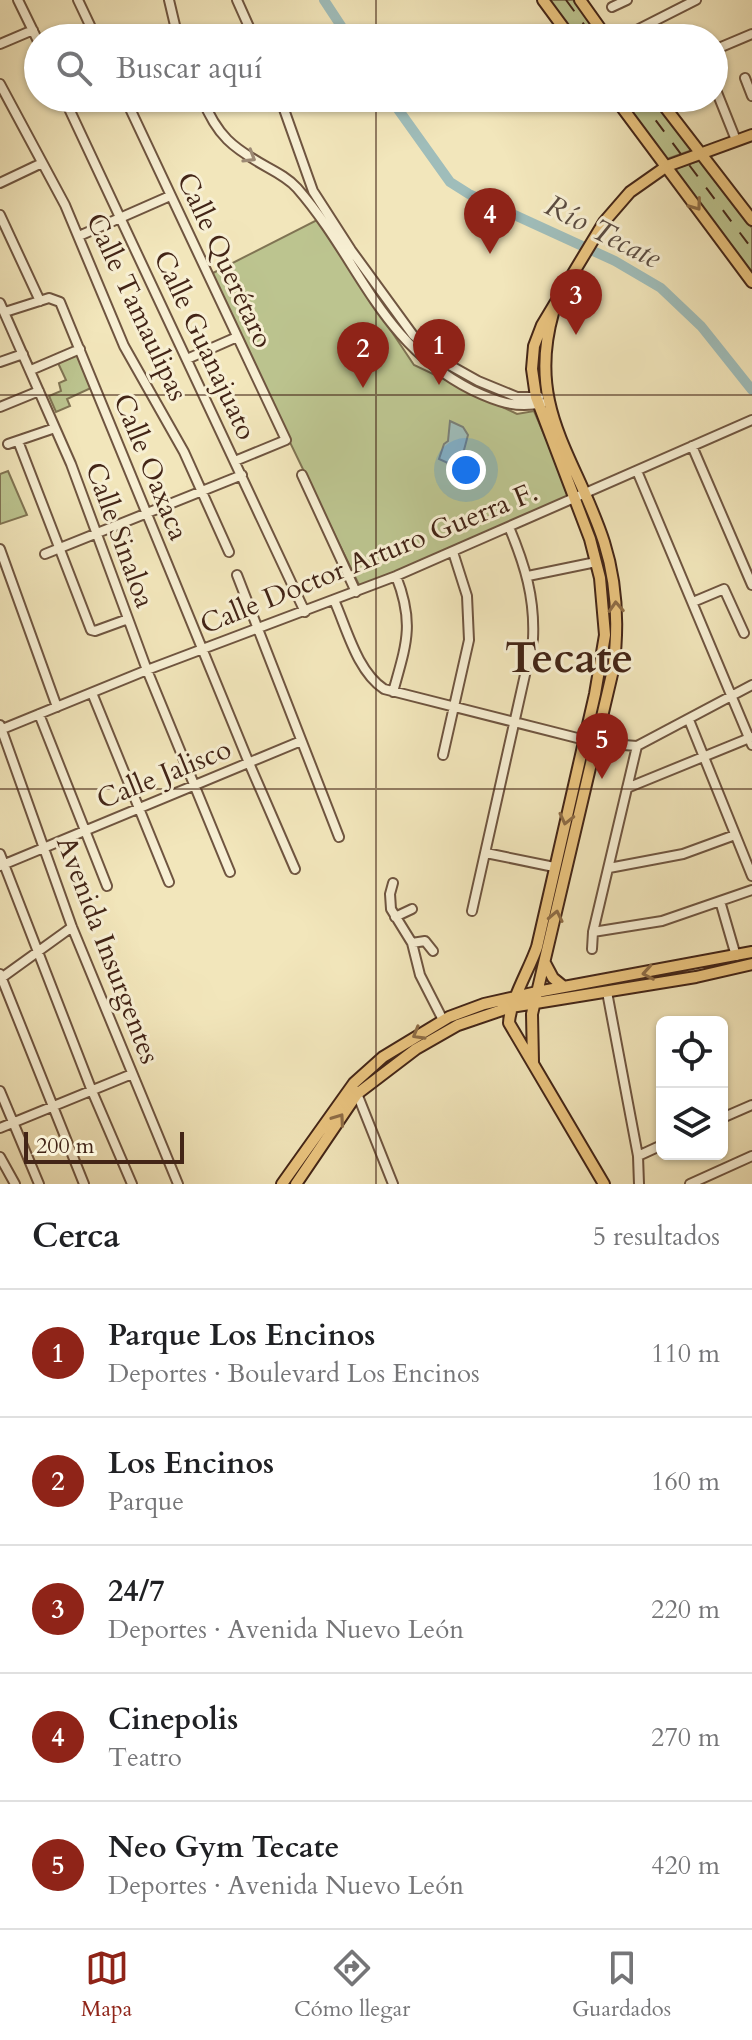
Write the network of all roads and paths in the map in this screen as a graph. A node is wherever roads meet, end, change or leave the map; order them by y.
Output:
1 (18, 0) edge
2 (78, 0) edge
3 (169, 0) edge
4 (237, 0) edge
5 (543, 0) edge
6 (580, 0) edge
7 (627, 0) edge
8 (696, 0) edge
9 (612, 7) dead end
10 (30, 24) edge
11 (89, 24) edge
12 (175, 24) edge
13 (248, 24) edge
14 (561, 24) edge
15 (597, 24) edge
16 (649, 24) edge
17 (24, 34) edge
18 (752, 34) edge
19 (0, 44) edge
20 (728, 44) edge
21 (745, 78) dead end
22 (0, 84) edge
23 (752, 96) edge
24 (71, 112) edge
25 (131, 112) edge
26 (210, 112) edge
27 (285, 112) edge
28 (626, 112) edge
29 (669, 112) edge
30 (725, 112) edge
31 (752, 135) edge
32 (736, 140) junction
33 (702, 153) junction
34 (42, 163) junction
35 (667, 166) junction
36 (0, 183) edge
37 (170, 196) junction
38 (0, 215) edge
39 (120, 218) junction
40 (752, 220) edge
41 (79, 236) junction
42 (752, 282) edge
43 (40, 301) junction
44 (0, 303) edge
45 (385, 306) junction
46 (5, 312) junction
47 (237, 337) junction
48 (80, 349) junction
49 (23, 354) junction
50 (187, 359) junction
51 (0, 362) edge
52 (31, 370) junction
53 (39, 391) junction
54 (542, 400) junction
55 (0, 407) edge
56 (752, 420) edge
57 (55, 428) junction
58 (18, 441) junction
59 (8, 444) dead end
60 (692, 446) junction
61 (235, 461) junction
62 (637, 471) junction
63 (242, 475) junction
64 (302, 475) dead end
65 (200, 492) junction
66 (579, 496) junction
67 (146, 513) junction
68 (509, 527) junction
69 (96, 534) junction
70 (60, 548) junction
71 (0, 549) edge
72 (229, 552) dead end
73 (453, 552) junction
74 (45, 554) dead end
75 (596, 562) junction
76 (237, 575) dead end
77 (396, 576) junction
78 (528, 576) junction
79 (752, 585) edge
80 (356, 592) junction
81 (334, 600) junction
82 (693, 602) junction
83 (305, 612) junction
84 (128, 619) junction
85 (257, 629) junction
86 (744, 633) dead end
87 (202, 649) junction
88 (147, 670) junction
89 (752, 685) edge
90 (393, 692) junction
91 (92, 693) junction
92 (731, 695) junction
93 (57, 707) junction
94 (455, 709) junction
95 (39, 714) junction
96 (689, 720) junction
97 (515, 724) junction
98 (1, 727) edge
99 (585, 740) junction
100 (751, 740) edge
101 (301, 741) junction
102 (597, 743) junction
103 (637, 746) junction
104 (443, 755) dead end
105 (704, 758) junction
106 (249, 763) junction
107 (195, 785) junction
108 (627, 788) junction
109 (138, 808) junction
110 (85, 831) junction
111 (735, 835) junction
112 (339, 837) dead end
113 (44, 849) junction
114 (486, 853) junction
115 (0, 854) edge
116 (2, 865) edge
117 (554, 867) junction
118 (609, 868) junction
119 (295, 869) dead end
120 (230, 872) dead end
121 (752, 876) edge
122 (169, 882) dead end
123 (393, 883) dead end
124 (107, 886) dead end
125 (752, 890) edge
126 (720, 901) junction
127 (412, 909) dead end
128 (472, 911) dead end
129 (395, 917) junction
130 (72, 927) junction
131 (593, 932) junction
132 (412, 943) junction
133 (592, 949) dead end
134 (37, 951) junction
135 (433, 951) dead end
136 (752, 952) edge
137 (736, 956) junction
138 (713, 961) junction
139 (545, 963) junction
140 (752, 964) edge
141 (0, 977) edge
142 (696, 977) junction
143 (564, 987) junction
144 (537, 992) junction
145 (607, 992) junction
146 (514, 1002) junction
147 (535, 1004) junction
148 (490, 1013) junction
149 (446, 1018) junction
150 (510, 1027) junction
151 (533, 1066) junction
152 (132, 1074) junction
153 (354, 1083) junction
154 (0, 1091) edge
155 (92, 1091) junction
156 (357, 1094) junction
157 (752, 1105) edge
158 (52, 1107) junction
159 (728, 1115) edge
160 (13, 1123) junction
161 (0, 1128) edge
162 (656, 1148) edge
163 (638, 1156) junction
164 (752, 1156) edge
165 (0, 1157) edge
166 (15, 1184) edge
167 (39, 1184) edge
168 (84, 1184) edge
169 (132, 1184) edge
170 (178, 1184) edge
171 (282, 1184) edge
172 (296, 1184) edge
173 (393, 1184) edge
174 (604, 1184) edge
175 (639, 1184) edge
176 (690, 1184) edge

1 - 10 street
2 - 11 street
3 - 12 street
4 - 13 street
5 - 14 main road
6 - 15 main road
7 - 9 street
8 - 16 street
17 - 19 street
18 - 20 street
21 - 23 street
22 - 34 street, Calle Tamaulipas
24 - 39 street, Calle Guanajuato
25 - 37 street, Calle Querétaro
26 -> 45 street
27 - 45 street
28 - 35 main road
29 - 33 main road
30 - 32 street
31 - 32 main road
32 - 33 main road
33 - 35 main road
33 - 40 main road
34 - 36 street
34 - 41 street, Calle Tamaulipas
35 -> 42 main road
35 - 54 main road
37 - 39 street
37 - 47 street, Calle Querétaro
38 - 43 street
39 - 41 street
39 - 50 street, Calle Guanajuato
41 - 65 street, Calle Tamaulipas
43 - 46 street
43 - 48 street, Calle Oaxaca
44 - 46 street, Calle Sinaloa
45 - 54 street
46 - 49 street, Calle Sinaloa
47 - 50 street
47 - 61 street, Calle Querétaro
48 - 52 street
48 - 67 street, Calle Oaxaca
49 - 51 street
49 - 52 street, Calle Sinaloa
50 - 61 street, Calle Guanajuato
52 - 53 street, Calle Sinaloa
53 - 55 street
53 - 57 street, Calle Sinaloa
54 - 66 main road
56 - 60 street, Calle Doctor Arturo Guerra F.
57 - 58 street
57 - 69 street, Calle Sinaloa
58 - 59 street
58 - 70 street
60 - 62 street, Calle Doctor Arturo Guerra F.
60 - 79 street
61 - 63 street, Calle Guanajuato
62 - 66 street, Calle Doctor Arturo Guerra F.
62 - 82 street
63 - 65 street
63 - 83 street, Calle Guanajuato
64 - 80 street
65 - 67 street
65 - 72 street, Calle Tamaulipas
66 - 68 street, Calle Doctor Arturo Guerra F.
66 - 75 main road
102 -> 66 main road
67 - 69 street
67 - 87 street, Calle Oaxaca
68 - 73 street, Calle Doctor Arturo Guerra F.
68 - 78 street
69 - 70 street
69 - 84 street, Calle Sinaloa
70 - 74 street
70 - 84 street
71 - 93 street
73 - 77 street, Calle Doctor Arturo Guerra F.
73 - 94 street
75 - 78 street
75 - 99 main road
76 - 85 street
77 - 80 street, Calle Doctor Arturo Guerra F.
77 - 90 street
78 - 97 street
80 - 81 street, Calle Doctor Arturo Guerra F.
81 - 83 street, Calle Doctor Arturo Guerra F.
81 - 90 street
82 - 86 street
82 - 92 street
83 - 85 street, Calle Doctor Arturo Guerra F.
84 - 88 street, Calle Sinaloa
85 - 87 street, Calle Doctor Arturo Guerra F.
85 - 101 street
87 - 88 street, Calle Doctor Arturo Guerra F.
87 - 106 street, Calle Oaxaca
88 - 91 street, Calle Doctor Arturo Guerra F.
88 - 107 street, Calle Sinaloa
89 - 92 street
90 - 94 street
91 - 93 street, Calle Doctor Arturo Guerra F.
91 - 109 street
92 - 96 street
92 - 100 street
93 - 95 street, Calle Doctor Arturo Guerra F.
94 - 97 street
94 - 104 street
95 - 98 street, Calle Doctor Arturo Guerra F.
95 - 110 street
96 - 103 street
96 - 105 street
97 - 99 street
97 - 114 street
98 - 113 street, Avenida Insurgentes
99 - 102 street
99 -> 117 main road
100 - 105 street
101 - 106 street, Calle Jalisco
101 - 112 street
102 - 103 street
139 -> 102 main road
103 - 108 street
105 - 108 street
105 - 111 street
106 - 107 street, Calle Jalisco
106 - 119 street, Calle Oaxaca
107 - 109 street, Calle Jalisco
107 - 120 street, Calle Sinaloa
108 - 118 street
109 - 110 street, Calle Jalisco
109 - 122 street
110 - 113 street, Calle Jalisco
110 - 124 street
111 - 118 street
111 - 121 street
113 - 116 street, Calle Jalisco
113 - 130 street, Avenida Insurgentes
114 - 117 street
114 - 128 street
115 - 116 street
116 - 134 street
117 - 146 main road
118 - 131 street
123 - 129 street
125 - 126 street
126 - 131 street
126 - 137 street
127 - 129 street
129 - 132 street
130 - 134 street
130 - 152 street, Avenida Insurgentes
131 - 133 street
132 - 135 street
132 - 149 street
134 - 141 street
134 - 155 street
136 - 137 main road
137 - 138 main road
138 - 142 main road
138 -> 143 main road
139 - 143 main road
139 - 144 main road
140 - 142 main road
141 - 158 street
142 - 145 main road
143 - 144 main road
144 - 146 main road
144 - 147 main road
145 - 147 main road
145 - 163 street
146 - 147 main road
146 - 148 main road
146 - 149 main road
146 - 150 main road
147 - 151 main road
148 - 150 main road
148 - 156 main road
149 -> 153 main road
150 - 151 main road
151 - 174 main road
152 - 155 street
152 - 170 street, Avenida Insurgentes
153 - 156 street
153 - 171 main road
154 - 160 street
155 - 158 street
155 - 169 street
172 -> 156 main road
156 - 173 street
157 - 159 street
158 - 160 street
158 - 168 street
160 - 161 street
160 - 167 street
162 - 163 street
163 - 175 street
164 - 176 street
165 - 166 street

